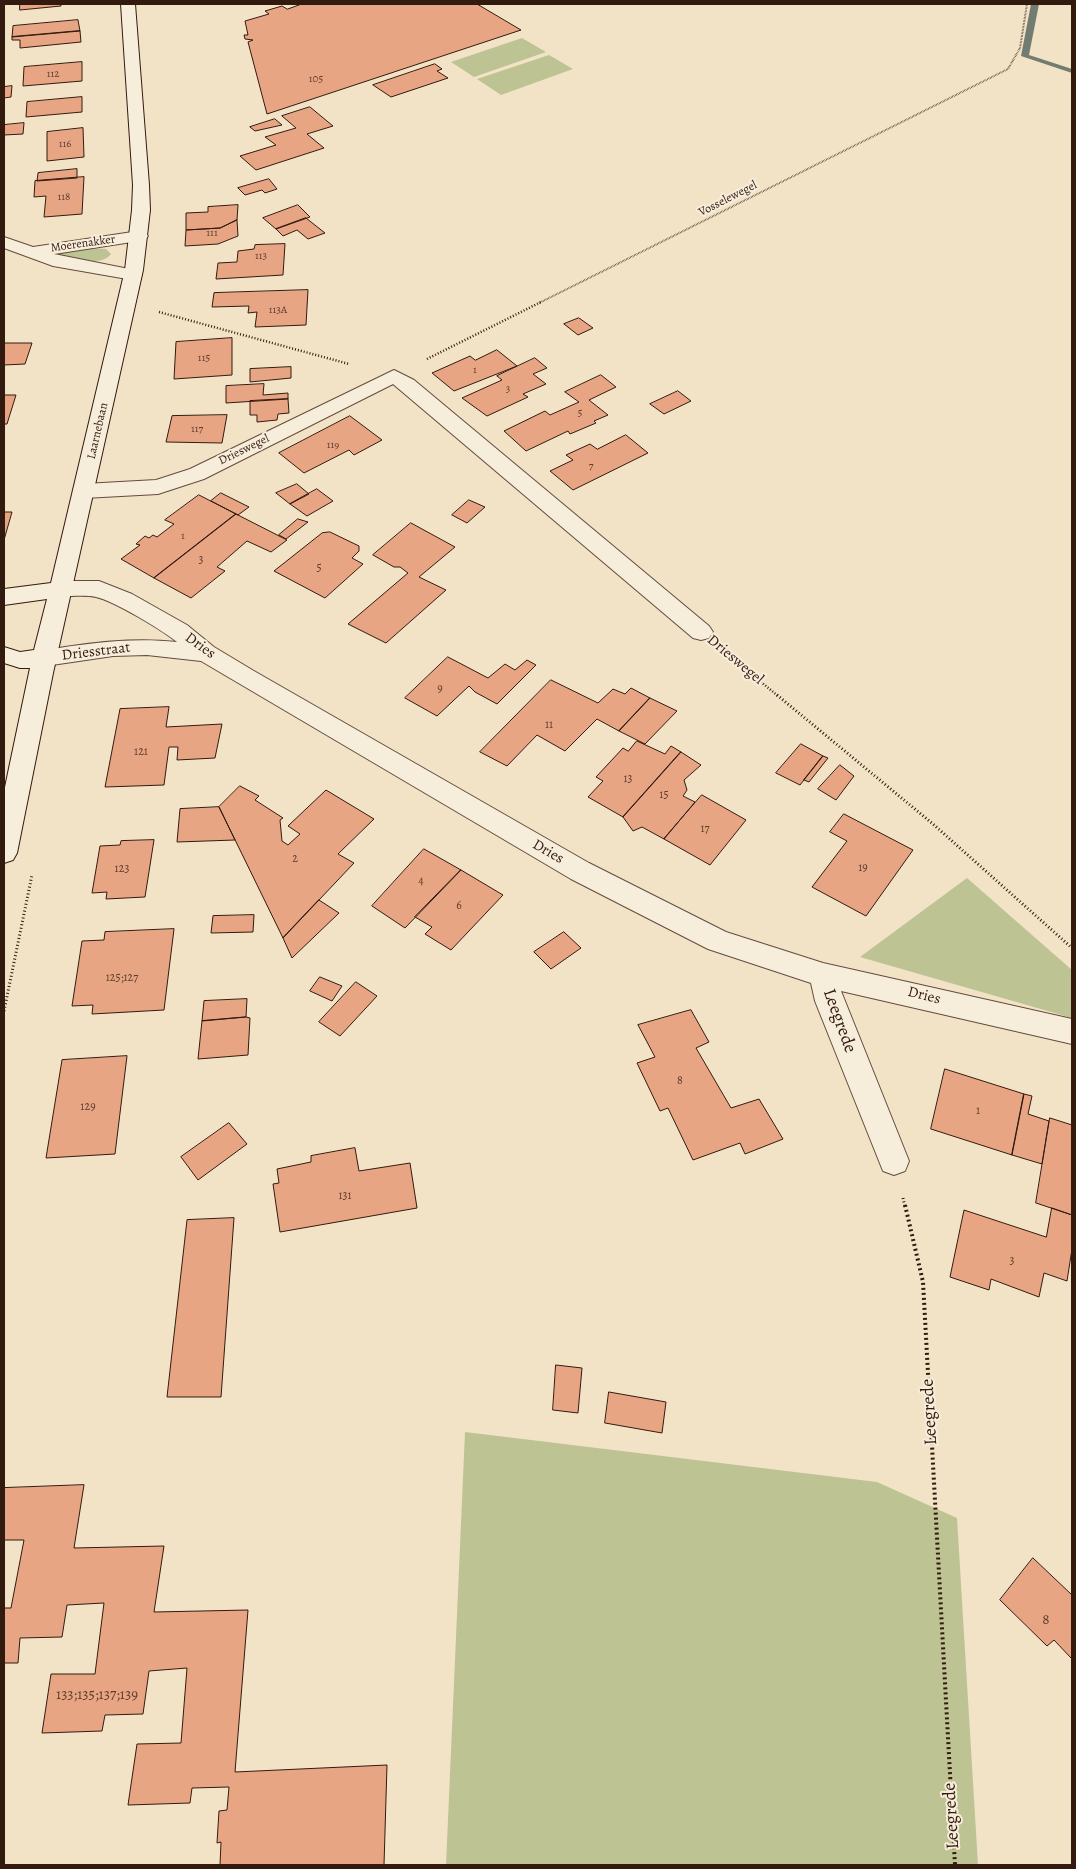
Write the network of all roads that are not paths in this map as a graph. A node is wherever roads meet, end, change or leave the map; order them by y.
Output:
1 (128, 4) edge
2 (139, 236) junction
3 (4, 242) edge
4 (28, 252) junction
5 (134, 275) junction
6 (84, 491) junction
7 (62, 588) junction
8 (4, 598) edge
9 (701, 632) road end
10 (206, 653) junction
11 (4, 655) edge
12 (45, 658) junction
13 (4, 853) edge
14 (822, 975) junction
15 (1072, 1032) edge
16 (894, 1161) road end

1 - 2 street, Laarnebaan
2 - 4 street, Moerenakker
2 - 5 street, Laarnebaan
3 - 4 street, Moerenakker
4 - 5 street, Moerenakker
5 - 6 street, Laarnebaan
6 - 7 street, Laarnebaan
6 - 9 street, Drieswegel
7 - 8 street, Dries
7 - 10 street, Dries
7 - 12 street, Laarnebaan
10 - 12 street, Driesstraat
10 - 14 street, Dries
11 - 12 street, Driesstraat
12 - 13 street, Laarnebaan
14 - 15 street, Dries
14 - 16 street, Leegrede

